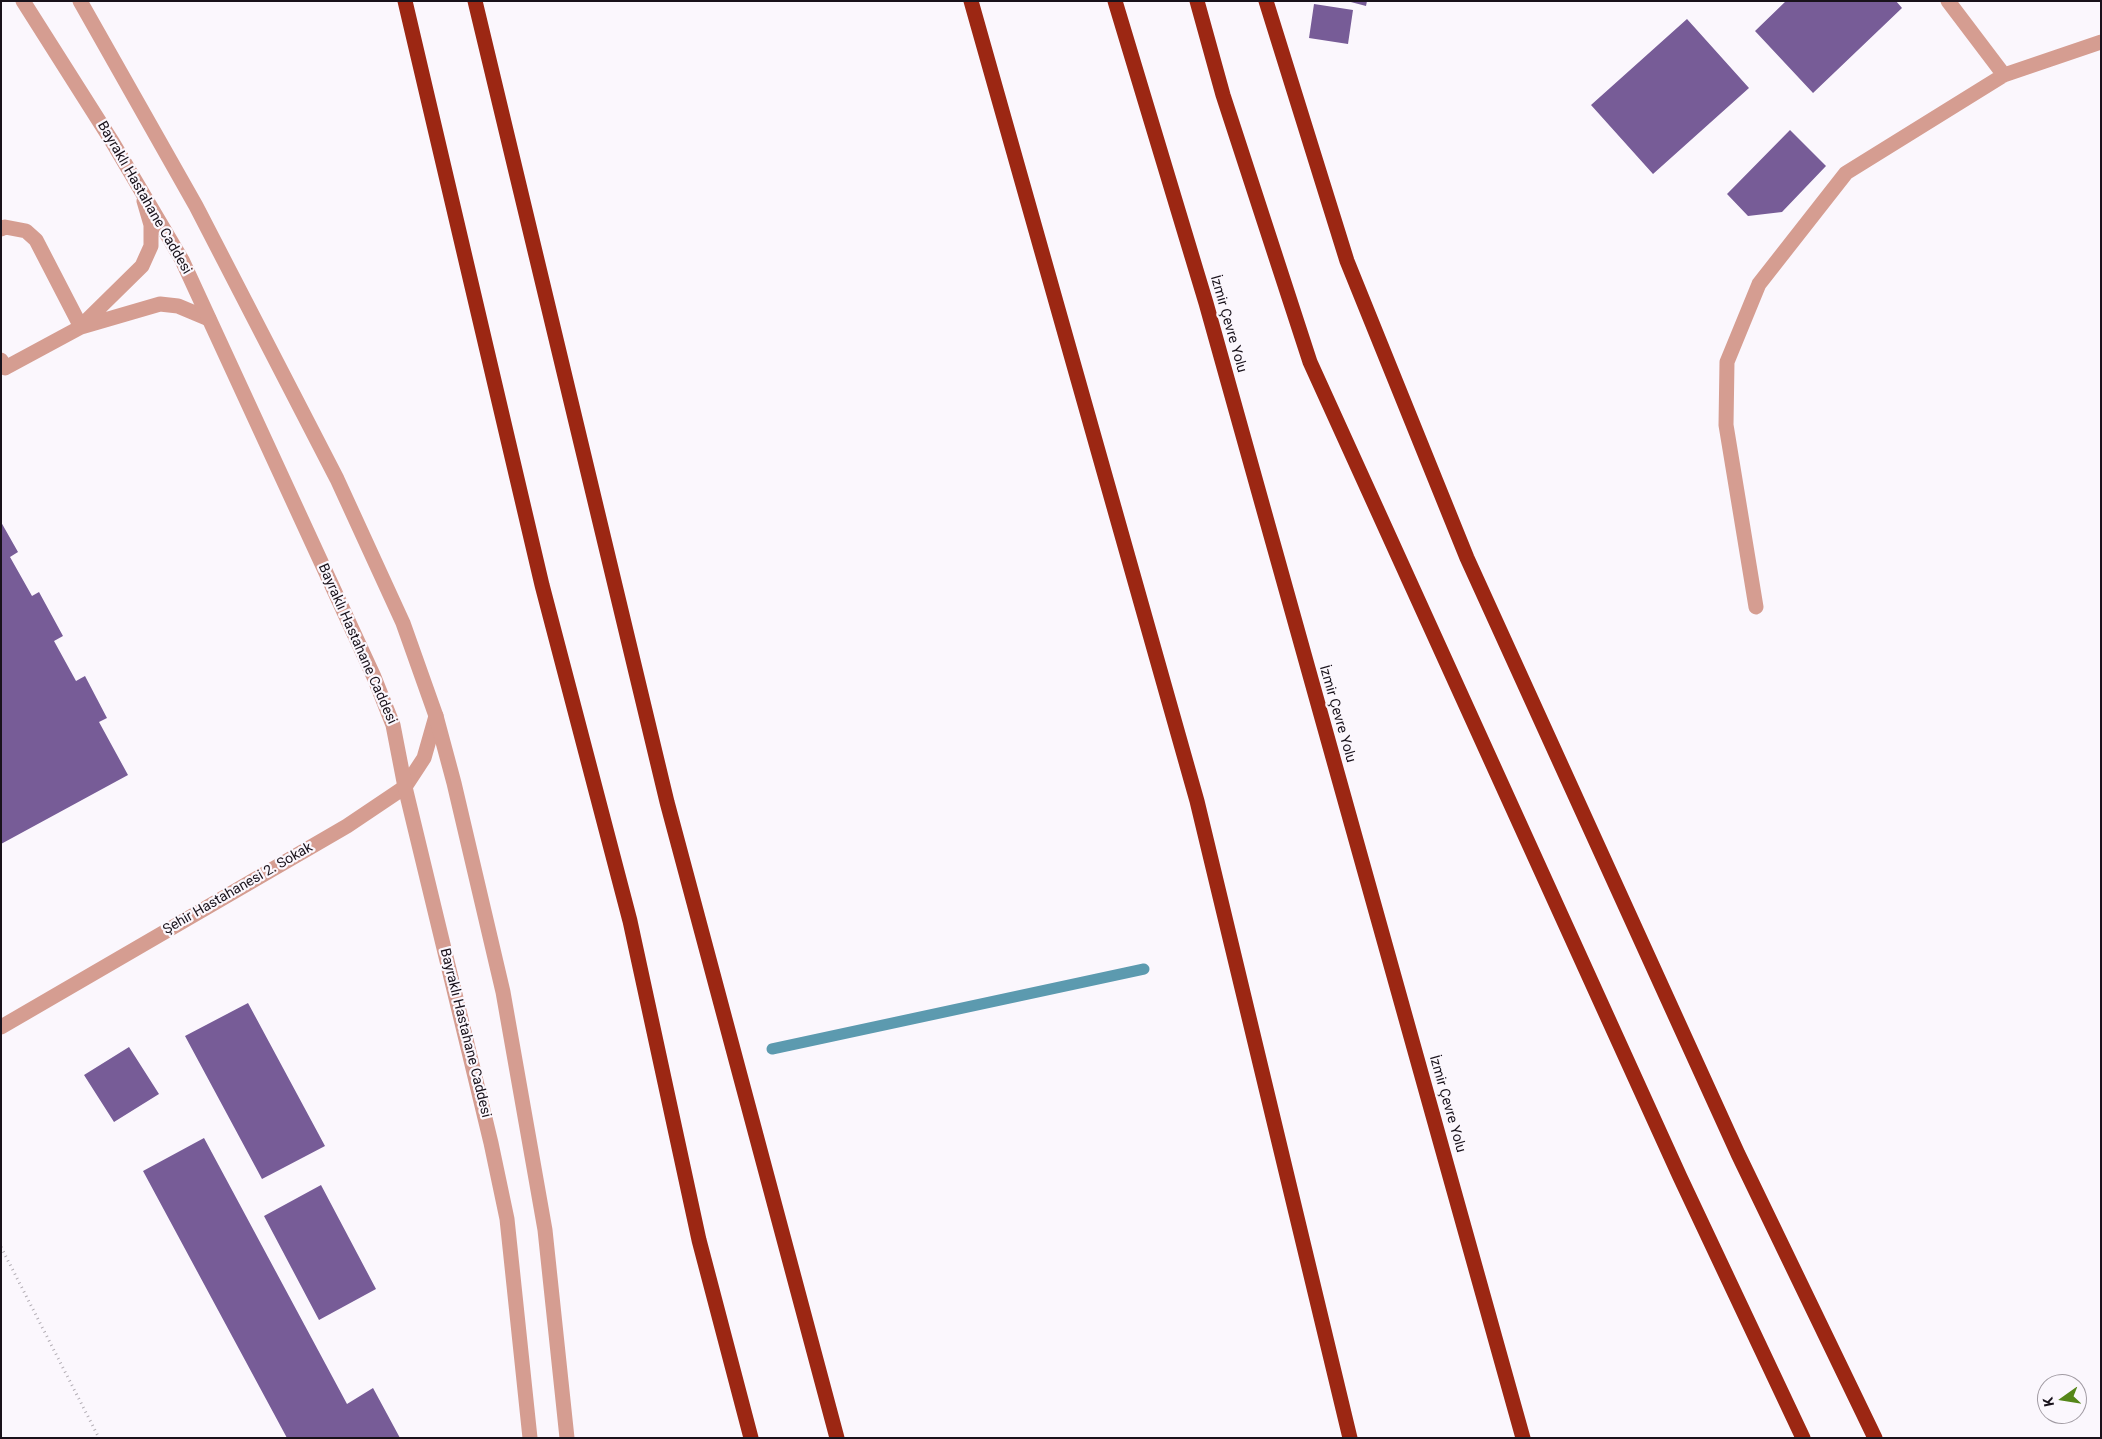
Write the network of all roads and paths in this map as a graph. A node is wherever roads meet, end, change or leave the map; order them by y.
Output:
1 (23, 1) edge
2 (80, 1) edge
3 (405, 1) edge
4 (475, 1) edge
5 (971, 1) edge
6 (1116, 1) edge
7 (1197, 1) edge
8 (1266, 1) edge
9 (1948, 1) edge
10 (2101, 42) edge
11 (2004, 75) junction
12 (141, 190) junction
13 (1, 229) edge
14 (210, 319) junction
15 (81, 327) junction
16 (1, 360) edge
17 (1756, 607) dead end
18 (436, 716) junction
19 (405, 787) junction
20 (1, 1027) edge
21 (1, 1247) edge
22 (99, 1438) edge
23 (530, 1438) edge
24 (567, 1438) edge
25 (751, 1438) edge
26 (837, 1438) edge
27 (1350, 1438) edge
28 (1523, 1438) edge
29 (1803, 1438) edge
30 (1875, 1438) edge

1 - 12 street, Bayraklı Hastahane Caddesi
2 - 18 street
3 - 25 highway
4 - 26 highway
5 - 27 highway
6 - 28 highway, İzmir Çevre Yolu
7 - 29 highway
8 - 30 highway
9 - 11 street
10 - 11 street
11 - 17 street
12 - 14 street, Bayraklı Hastahane Caddesi
12 - 15 street
13 - 15 street
14 - 15 street
14 - 19 street, Bayraklı Hastahane Caddesi
15 - 16 street
18 - 19 street, Şehir Hastahanesi 2. Sokak
18 - 24 street
19 - 20 street, Şehir Hastahanesi 2. Sokak
19 - 23 street, Bayraklı Hastahane Caddesi
21 - 22 path

